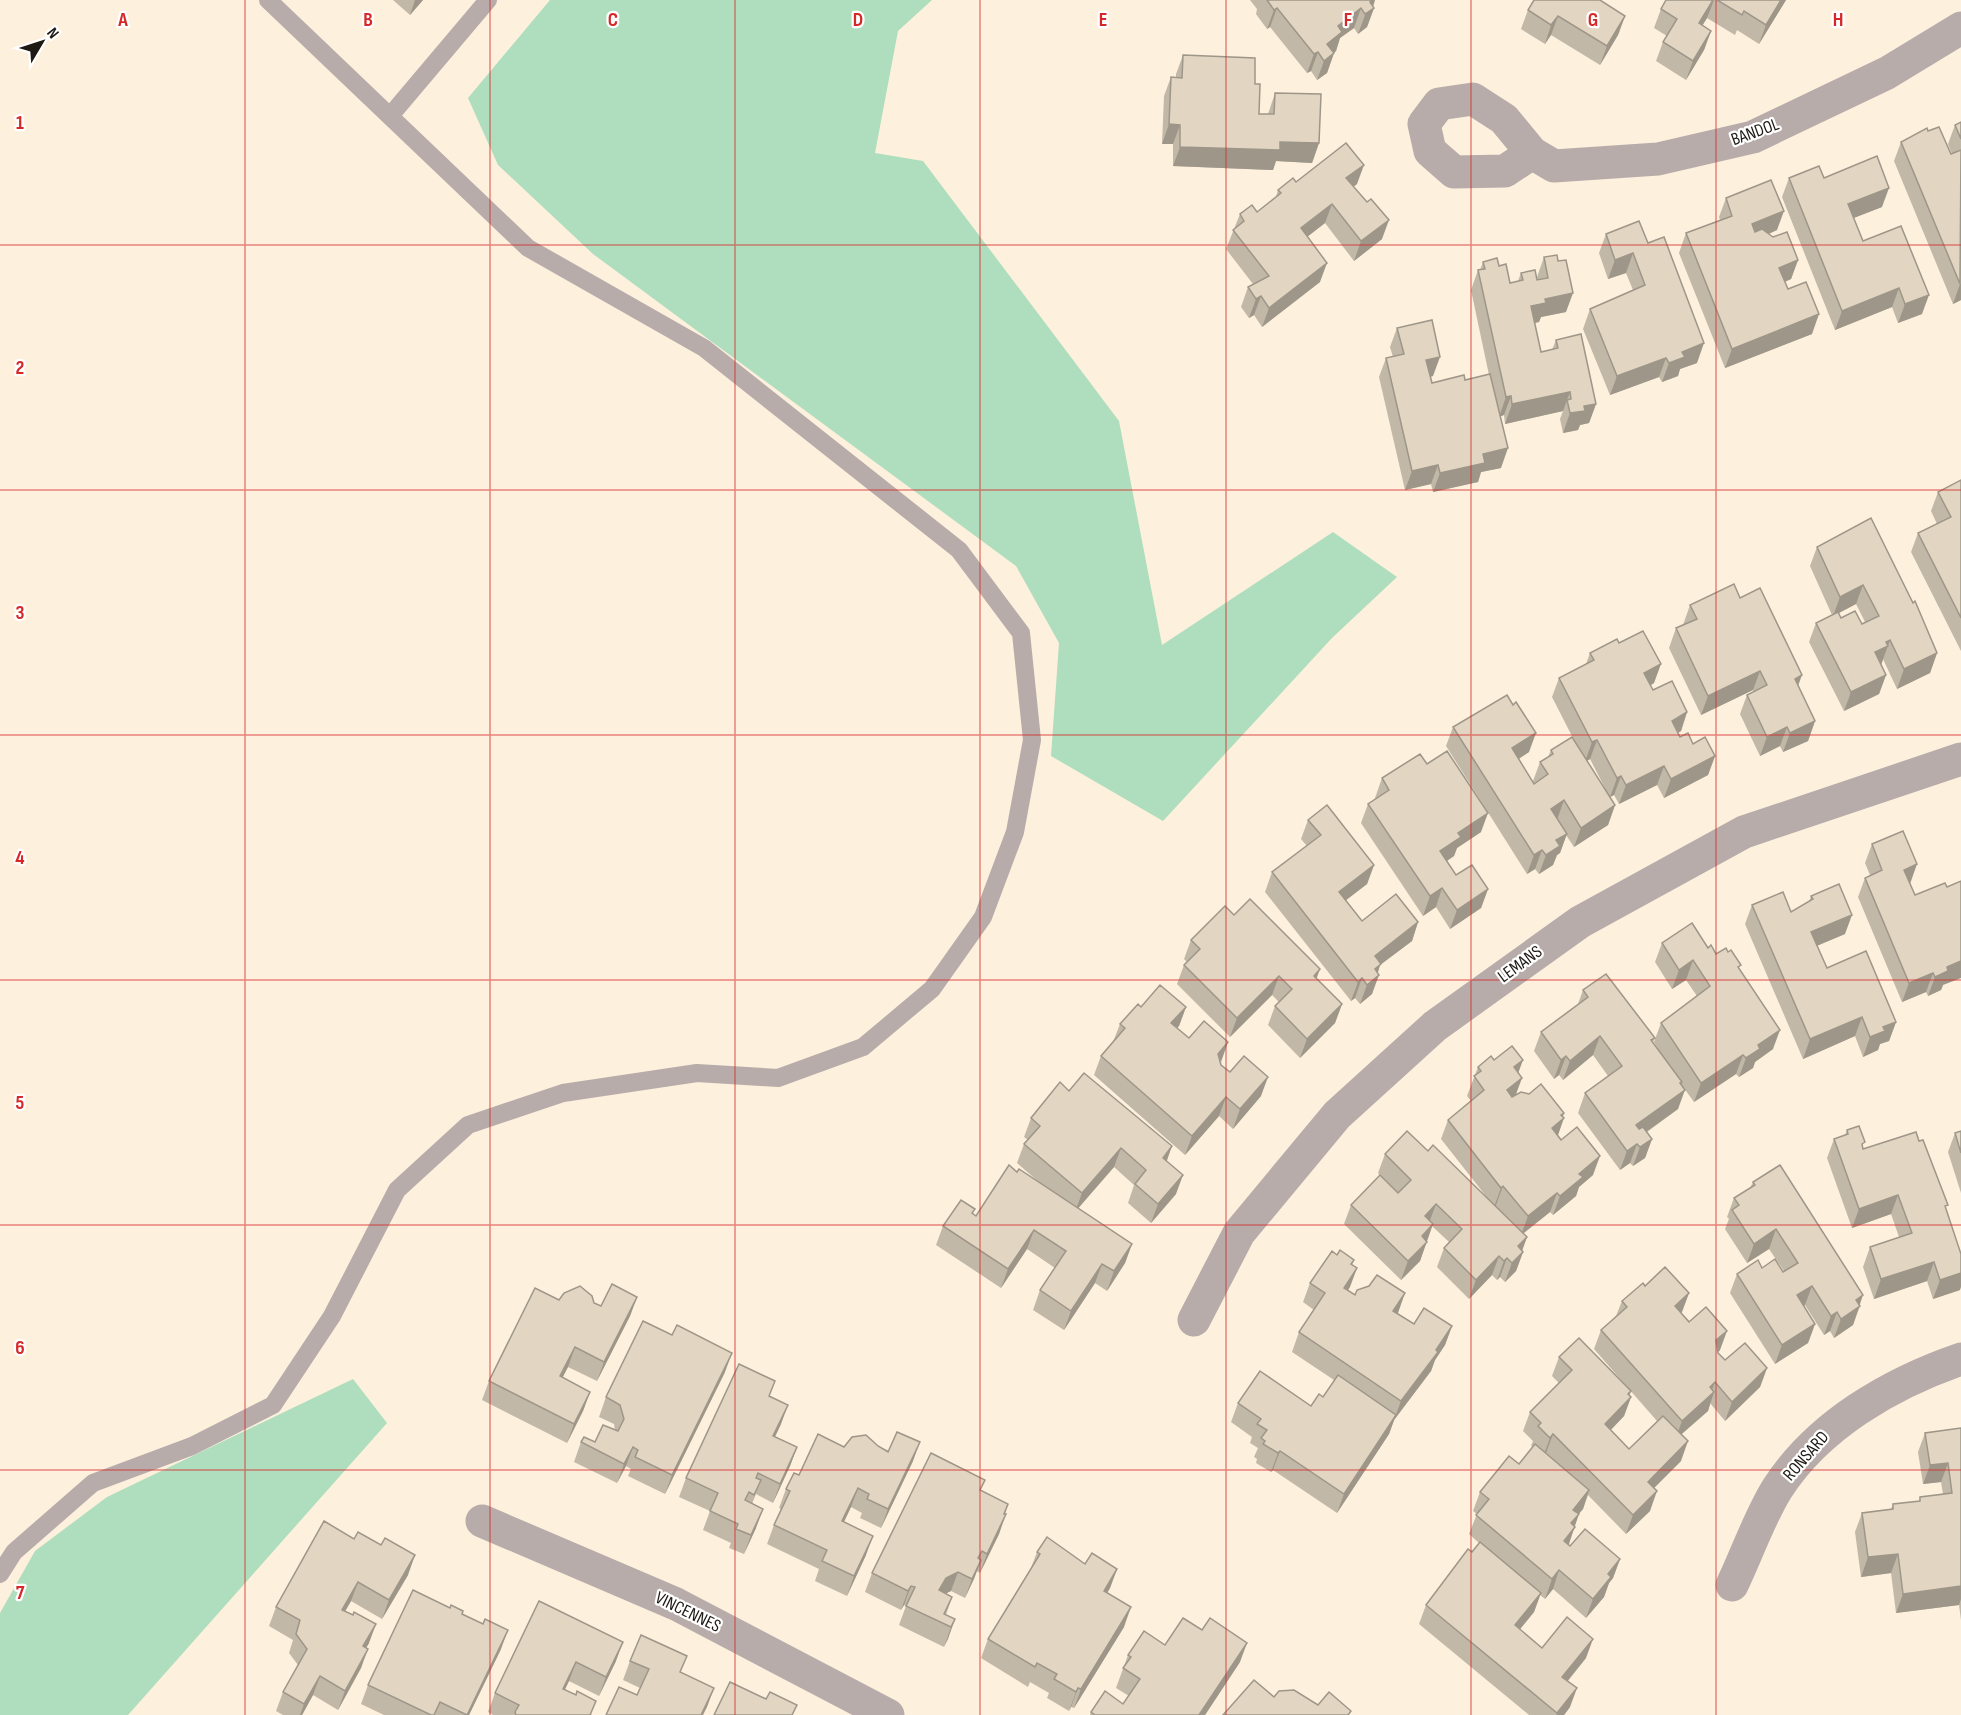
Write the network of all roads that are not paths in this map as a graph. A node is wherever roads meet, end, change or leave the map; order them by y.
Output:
1 (268, 0) edge
2 (488, 0) edge
3 (1961, 28) edge
4 (390, 116) junction
5 (1532, 153) dead end
6 (1961, 759) edge
7 (1194, 1320) dead end
8 (1961, 1359) edge
9 (482, 1521) dead end
10 (0, 1574) edge
11 (1732, 1585) dead end
12 (888, 1715) edge

1 - 4 lane
2 - 4 lane
3 - 5 street, BANDOL
4 - 10 lane
6 - 7 street, LEMANS
8 - 11 street, RONSARD
9 - 12 street, VINCENNES

